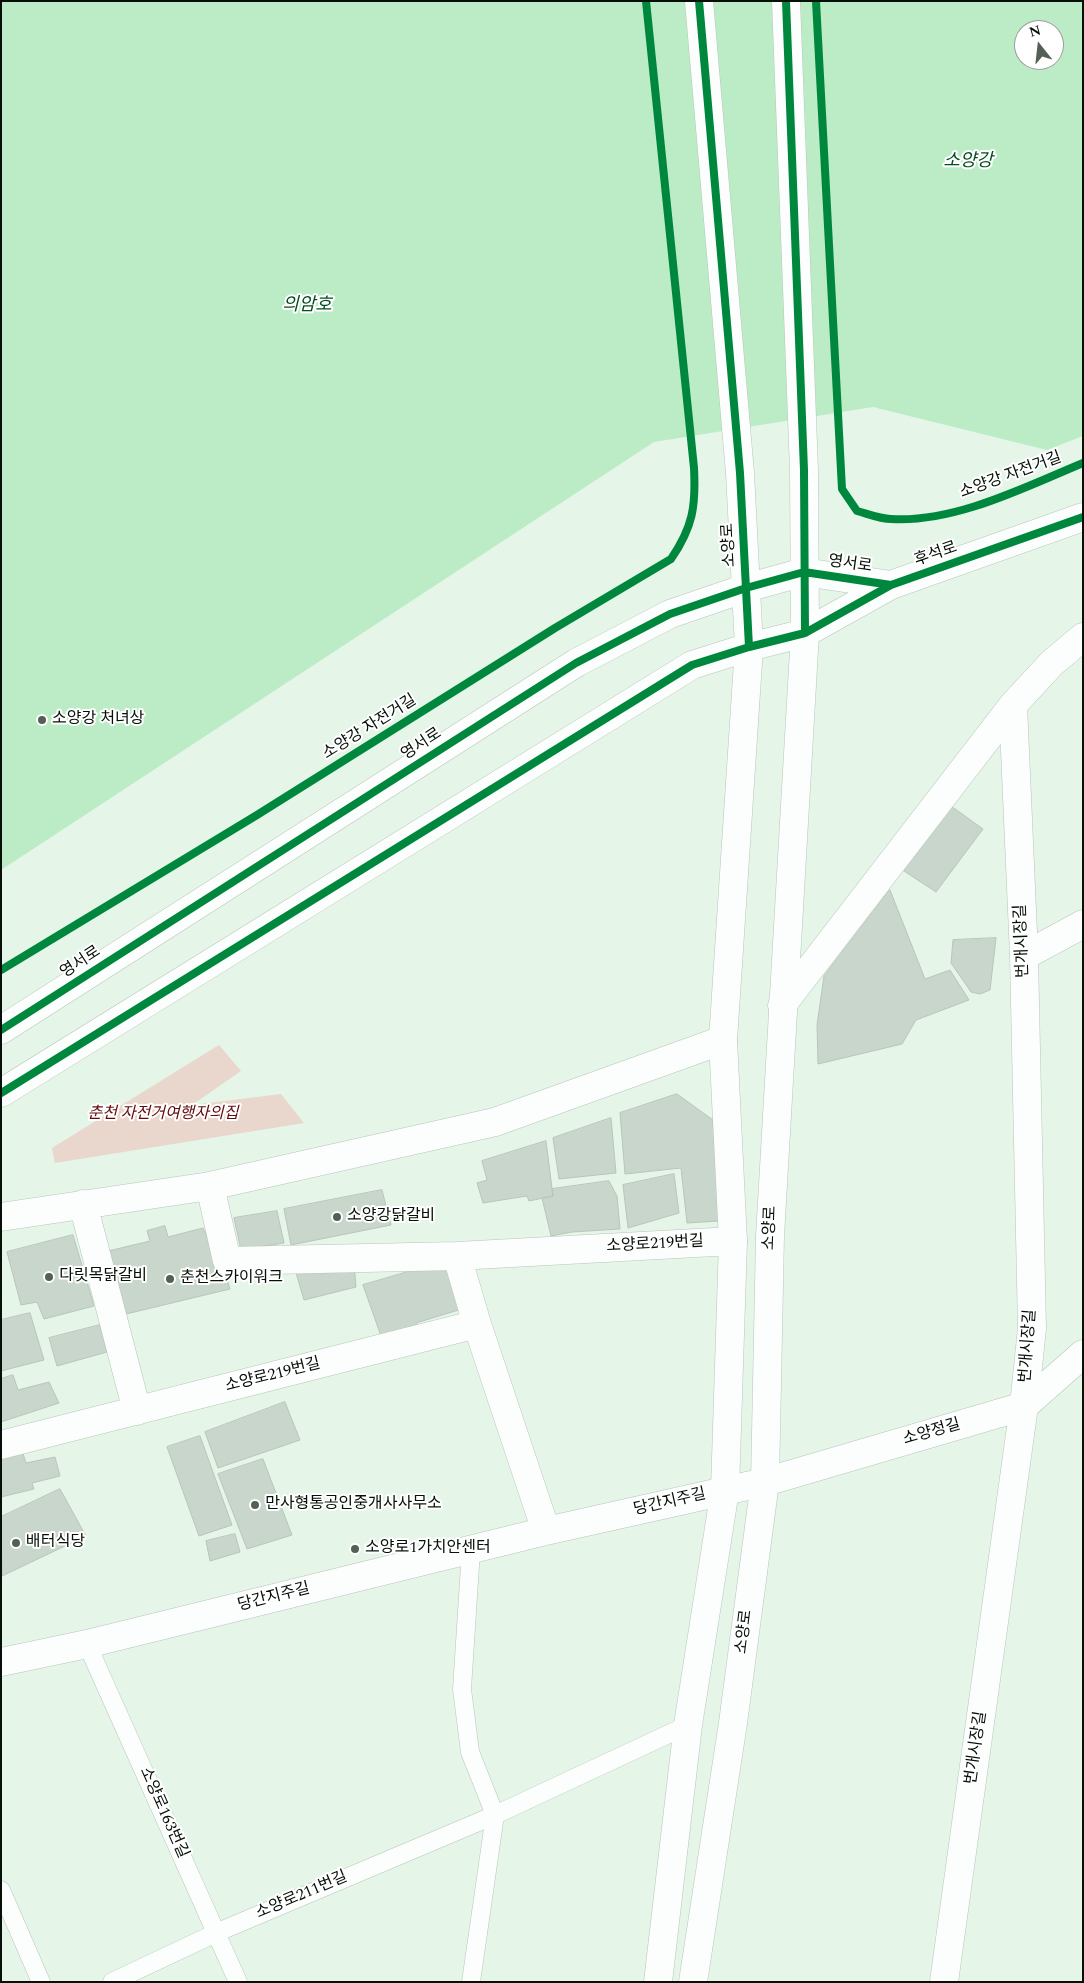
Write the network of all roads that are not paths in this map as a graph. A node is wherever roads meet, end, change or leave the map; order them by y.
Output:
1 (698, 1) edge
2 (786, 1) edge
3 (1083, 517) edge
4 (804, 572) junction
5 (891, 585) junction
6 (746, 588) junction
7 (805, 633) junction
8 (1083, 637) edge
9 (749, 647) junction
10 (1014, 705) junction
11 (1083, 924) edge
12 (1024, 956) junction
13 (782, 1005) junction
14 (1, 1030) edge
15 (723, 1040) junction
16 (1, 1093) edge
17 (210, 1186) junction
18 (83, 1204) junction
19 (1, 1217) edge
20 (732, 1241) junction
21 (457, 1256) junction
22 (477, 1324) junction
23 (1083, 1354) edge
24 (1024, 1406) junction
25 (137, 1411) junction
26 (1, 1446) edge
27 (765, 1482) junction
28 (725, 1490) junction
29 (546, 1532) junction
30 (471, 1550) junction
31 (87, 1644) junction
32 (1, 1662) edge
33 (688, 1726) junction
34 (495, 1815) junction
35 (1, 1890) edge
36 (218, 1932) junction
37 (41, 1982) edge
38 (112, 1982) edge
39 (238, 1982) edge
40 (471, 1982) edge
41 (658, 1982) edge
42 (693, 1982) edge
43 (944, 1982) edge

1 - 6 street, 소양로
2 - 4 street, 소양로
3 - 5 street, 후석로
4 - 5 street, 영서로
4 - 6 street, 영서로
4 - 7 street, 소양로
5 - 7 street, 후석로
6 - 9 street, 소양로
6 - 14 street, 영서로
7 - 9 street
7 - 13 street, 소양로
8 - 10 street
9 - 15 street, 소양로
9 - 16 street
10 - 12 street, 번개시장길
10 - 13 street
11 - 12 street
12 - 24 street, 번개시장길
13 - 27 street, 소양로
15 - 17 street
15 - 20 street, 소양로
17 - 18 street
17 - 21 street, 소양로219번길
18 - 19 street
18 - 25 street
20 - 21 street, 소양로219번길
20 - 28 street, 소양로
21 - 22 street
22 - 25 street, 소양로219번길
22 - 29 street
23 - 24 street, 소양정길
24 - 27 street, 소양정길
24 - 43 street, 번개시장길
25 - 26 street, 소양로219번길
27 - 28 street, 당간지주길
27 - 42 street, 소양로
28 - 29 street, 당간지주길
28 - 33 street, 소양로
29 - 30 street, 당간지주길
30 - 31 street, 당간지주길
30 - 34 lane
31 - 32 street, 당간지주길
31 - 36 lane, 소양로163번길
33 - 34 lane, 소양로211번길
33 - 41 street, 소양로
34 - 36 lane, 소양로211번길
34 - 40 lane
35 - 37 lane
36 - 38 lane, 소양로211번길
36 - 39 lane, 소양로163번길

